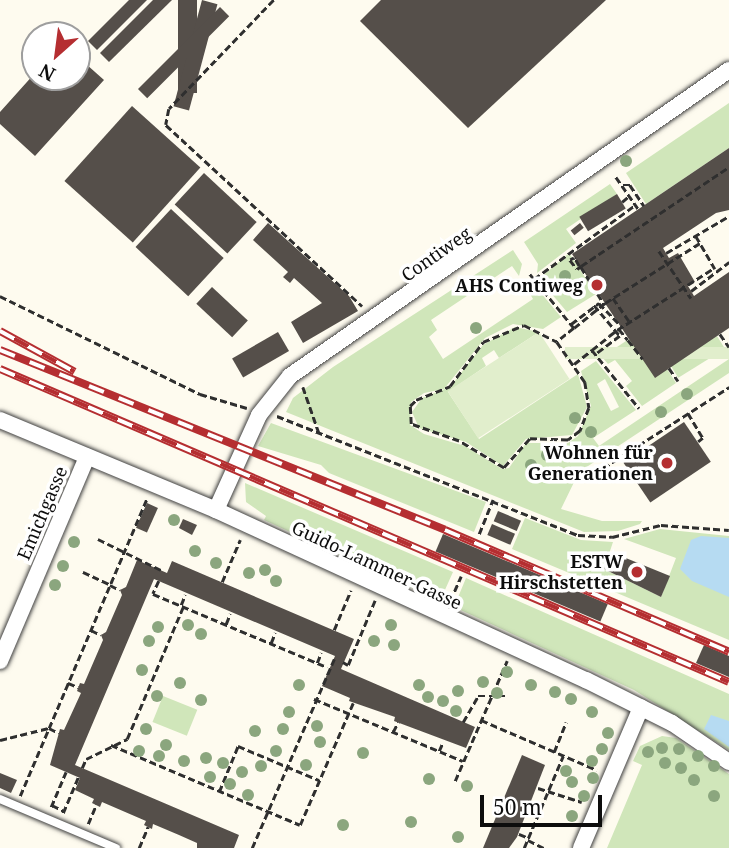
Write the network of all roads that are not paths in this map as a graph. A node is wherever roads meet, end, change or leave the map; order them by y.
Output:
1 (729, 70) edge
2 (0, 420) edge
3 (87, 457) junction
4 (216, 510) junction
5 (0, 662) edge
6 (641, 707) junction
7 (729, 762) edge
8 (0, 799) edge
9 (116, 848) edge
10 (581, 848) edge

1 - 4 street, Contiweg
2 - 3 street, Guido-Lammer-Gasse
3 - 4 street, Guido-Lammer-Gasse
3 - 5 street, Emichgasse
4 - 6 street, Guido-Lammer-Gasse
6 - 7 street, Guido-Lammer-Gasse
6 - 10 street
8 - 9 lane

